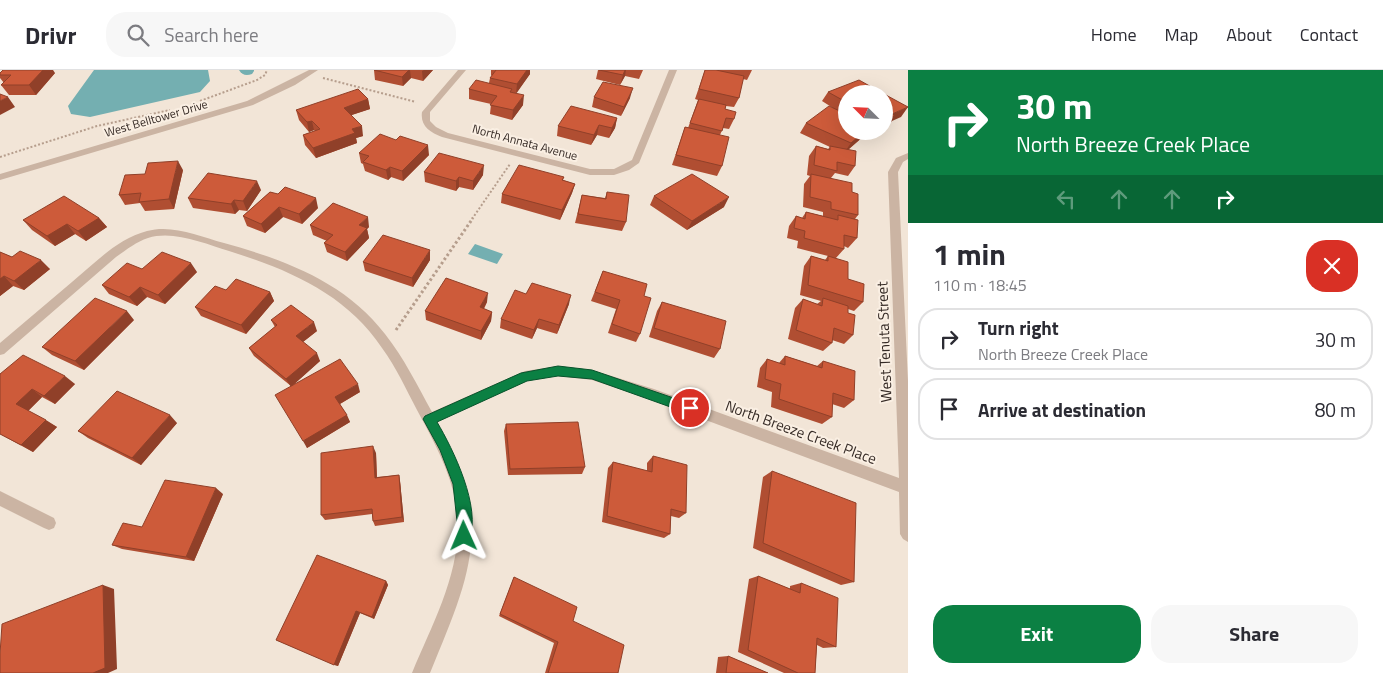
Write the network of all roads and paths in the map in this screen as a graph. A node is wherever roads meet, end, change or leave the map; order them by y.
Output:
1 (268, 70) edge
2 (462, 70) edge
3 (673, 70) edge
4 (316, 73) edge
5 (193, 103) dead end
6 (419, 103) dead end
7 (172, 110) dead end
8 (908, 156) edge
9 (0, 157) edge
10 (512, 160) dead end
11 (0, 177) edge
12 (393, 335) dead end
13 (0, 350) edge
14 (429, 419) junction
15 (906, 488) junction
16 (0, 498) edge
17 (49, 523) dead end
18 (908, 534) edge
19 (420, 673) edge

1 - 5 path
2 - 3 street, North Annata Avenue
4 - 6 path
4 - 11 street, West Belltower Drive
7 - 9 path
8 - 15 street, West Tenuta Street
10 - 12 path
13 - 14 street
14 - 15 street, North Breeze Creek Place
14 - 19 street
15 - 18 street, West Tenuta Street
16 - 17 street

